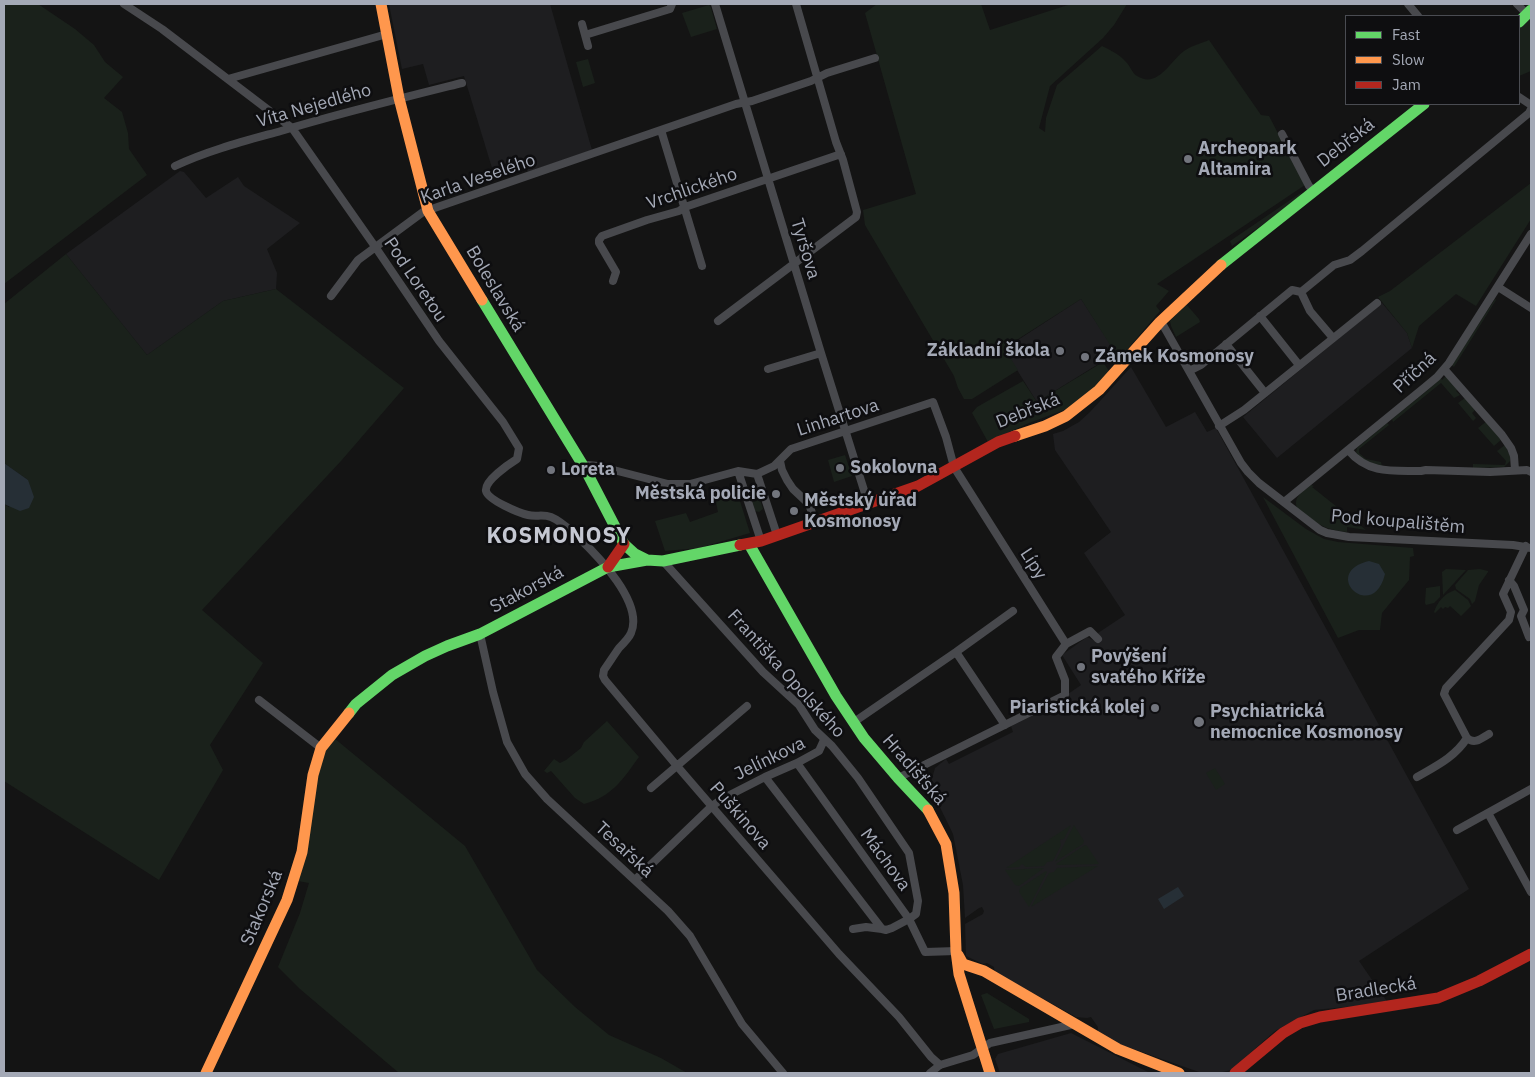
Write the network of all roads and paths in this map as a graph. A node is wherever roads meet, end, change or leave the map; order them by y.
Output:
1 (124, 4) edge
2 (381, 4) edge
3 (672, 4) edge
4 (715, 4) edge
5 (796, 4) edge
6 (1408, 4) edge
7 (1517, 4) edge
8 (1417, 15) edge
9 (1525, 15) edge
10 (582, 24) dead end
11 (387, 34) junction
12 (585, 35) junction
13 (588, 46) dead end
14 (875, 58) dead end
15 (818, 78) junction
16 (228, 79) junction
17 (462, 83) dead end
18 (399, 98) junction
19 (1520, 98) edge
20 (744, 102) junction
21 (1423, 105) edge
22 (1531, 105) edge
23 (1531, 109) edge
24 (292, 128) junction
25 (661, 130) junction
26 (1282, 134) dead end
27 (840, 154) junction
28 (175, 166) dead end
29 (768, 179) junction
30 (1314, 191) junction
31 (685, 207) junction
32 (428, 211) junction
33 (1531, 234) edge
34 (376, 248) junction
35 (794, 264) junction
36 (702, 266) dead end
37 (612, 281) dead end
38 (1498, 287) junction
39 (1301, 292) junction
40 (331, 296) dead end
41 (1377, 303) dead end
42 (1531, 308) edge
43 (1260, 316) junction
44 (718, 321) dead end
45 (1160, 322) junction
46 (1333, 338) junction
47 (1226, 344) junction
48 (821, 353) junction
49 (1299, 365) junction
50 (768, 369) dead end
51 (1444, 369) junction
52 (1189, 372) junction
53 (1265, 393) junction
54 (933, 402) joint
55 (1219, 426) junction
56 (845, 430) junction
57 (1348, 450) junction
58 (780, 461) junction
59 (954, 467) junction
60 (584, 468) junction
61 (1515, 470) junction
62 (738, 472) junction
63 (1531, 472) edge
64 (757, 474) junction
65 (1284, 502) junction
66 (868, 503) junction
67 (815, 522) junction
68 (777, 535) junction
69 (755, 542) junction
70 (624, 544) junction
71 (1528, 547) edge
72 (648, 560) junction
73 (663, 561) junction
74 (608, 567) junction
75 (1509, 580) junction
76 (1013, 611) dead end
77 (480, 634) junction
78 (1529, 637) dead end
79 (1098, 640) dead end
80 (1066, 644) junction
81 (956, 652) junction
82 (259, 700) dead end
83 (748, 706) dead end
84 (854, 722) junction
85 (1005, 725) junction
86 (1489, 734) dead end
87 (1467, 738) junction
88 (824, 740) junction
89 (321, 748) junction
90 (798, 763) junction
91 (676, 766) junction
92 (765, 777) junction
93 (1417, 777) dead end
94 (898, 778) junction
95 (651, 788) dead end
96 (1531, 789) edge
97 (712, 806) junction
98 (1488, 812) junction
99 (1457, 830) dead end
100 (635, 880) junction
101 (1531, 892) edge
102 (909, 919) junction
103 (853, 929) dead end
104 (882, 929) junction
105 (956, 951) junction
106 (1531, 954) edge
107 (1076, 1024) junction
108 (982, 1048) junction
109 (940, 1065) junction
110 (206, 1073) edge
111 (783, 1073) edge
112 (930, 1073) edge
113 (990, 1073) edge
114 (1178, 1073) edge
115 (1235, 1073) edge

1 - 16 street, Pod Loretou
2 - 11 street, Boleslavská
3 - 12 street
4 - 20 street, Tyršova
5 - 15 street
6 - 8 street
7 - 9 street
10 - 12 street
11 - 16 street
11 - 18 street, Boleslavská
12 - 13 street
14 - 15 street, Karla Veselého
15 - 20 street, Karla Veselého
15 - 27 street
16 - 24 street, Pod Loretou
17 - 18 street, Víta Nejedlého
18 - 24 street, Víta Nejedlého
18 - 32 street, Boleslavská
19 - 22 street
20 - 25 street, Karla Veselého
20 - 29 street, Tyršova
21 - 30 street, Debřská
23 - 39 street
24 - 28 street, Víta Nejedlého
24 - 34 street, Pod Loretou
25 - 31 street
25 - 32 street, Karla Veselého
26 - 30 street, Debřská
27 - 29 street, Vrchlického
27 - 35 street
29 - 31 street, Vrchlického
29 - 35 street, Tyršova
30 - 45 street, Debřská
31 - 36 street
31 - 37 street, Vrchlického
32 - 34 street, Karla Veselého
32 - 60 street, Boleslavská
33 - 38 street, Příčná
34 - 40 street, Karla Veselého
34 - 74 street, Pod Loretou
35 - 44 street
35 - 48 street, Tyršova
38 - 42 street
38 - 51 street, Příčná
39 - 43 street
39 - 46 street
41 - 46 street
43 - 47 street
43 - 49 street
45 - 52 street, Pod koupalištěm
45 - 59 street, Debřská
46 - 49 street
47 - 52 street
47 - 53 street
48 - 50 street
48 - 56 street, Tyršova
49 - 53 street
51 - 57 street, Příčná
51 - 61 street
52 - 55 street, Pod koupalištěm
53 - 55 street
54 - 56 street, Linhartova
54 - 59 street, Lípy
55 - 65 street, Pod koupalištěm
56 - 58 street, Linhartova
56 - 66 street, Tyršova
57 - 61 street
57 - 65 street, Příčná
58 - 64 street, Linhartova
58 - 67 street
59 - 66 street, Debřská
59 - 80 street, Lípy
60 - 62 street
60 - 70 street, Boleslavská
61 - 63 street
62 - 64 street
62 - 69 street
64 - 68 street
65 - 71 street, Pod koupalištěm
66 - 67 street, Debřská
67 - 68 street, Debřská
68 - 69 street, Debřská
69 - 73 street, Debřská
69 - 84 street, Hradišťská
70 - 72 street, Boleslavská
70 - 74 street
71 - 75 street
72 - 73 street, Debřská
72 - 74 street
73 - 88 street, Františka Opolského
74 - 77 street, Stakorská
74 - 91 street, Puškinova
75 - 78 street
75 - 87 street
76 - 81 street
77 - 89 street, Stakorská
77 - 100 street, Tesařská
79 - 80 street
80 - 85 street
81 - 84 street
81 - 85 street
82 - 89 street
83 - 91 street
84 - 94 street, Hradišťská
85 - 94 street
86 - 87 street
87 - 93 street
88 - 90 street, Jelínkova
88 - 102 street, Františka Opolského
89 - 110 street, Stakorská
90 - 92 street, Jelínkova
90 - 102 street, Máchova
91 - 95 street
91 - 97 street, Puškinova
92 - 97 street, Jelínkova
92 - 104 street
94 - 105 street, Hradišťská
96 - 98 street
97 - 100 street, Jelínkova
97 - 109 street, Puškinova
98 - 99 street
98 - 101 street
100 - 111 street, Tesařská
102 - 104 street
102 - 105 street, Máchova
103 - 104 street
105 - 107 street
105 - 108 street, Hradišťská
106 - 115 street, Bradlecká
107 - 108 street
107 - 114 street
108 - 109 street
108 - 113 street, Hradišťská
109 - 112 street

